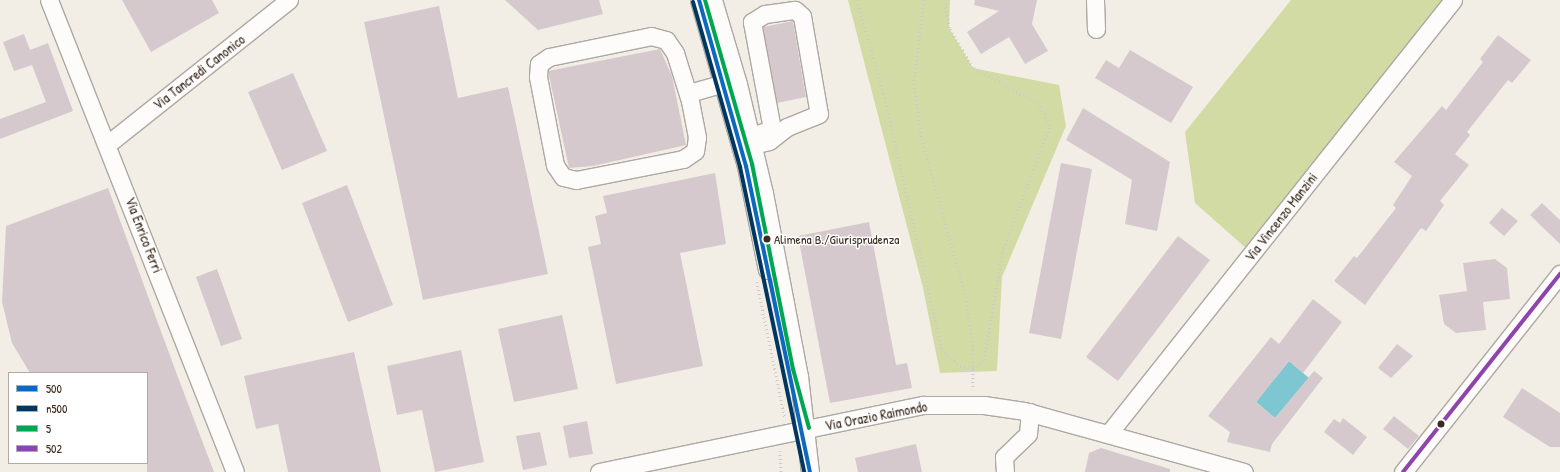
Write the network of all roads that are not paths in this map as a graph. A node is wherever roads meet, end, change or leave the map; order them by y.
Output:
1 (50, 0) edge
2 (289, 0) edge
3 (699, 0) edge
4 (713, 0) edge
5 (1095, 0) edge
6 (1453, 0) edge
7 (1096, 29) dead end
8 (724, 83) junction
9 (689, 93) junction
10 (752, 141) junction
11 (109, 143) junction
12 (1560, 274) edge
13 (1030, 412) junction
14 (803, 430) junction
15 (1109, 433) junction
16 (236, 472) edge
17 (599, 472) edge
18 (810, 472) edge
19 (1005, 472) edge
20 (1241, 472) edge
21 (1403, 472) edge

1 - 11 street, Via Enrico Ferri
2 - 11 street, Via Tancredi Canonico
3 - 8 street
4 - 10 street
5 - 7 street
6 - 15 street, Via Vincenzo Manzini
8 - 9 street
8 - 14 street
9 - 9 street
10 - 10 street
10 - 14 street
11 - 16 street, Via Enrico Ferri
12 - 21 street
13 - 14 street, Via Orazio Raimondo
13 - 15 street, Via Orazio Raimondo
13 - 19 street
14 - 17 street, Via Orazio Raimondo
14 - 18 street
15 - 20 street, Via Orazio Raimondo

